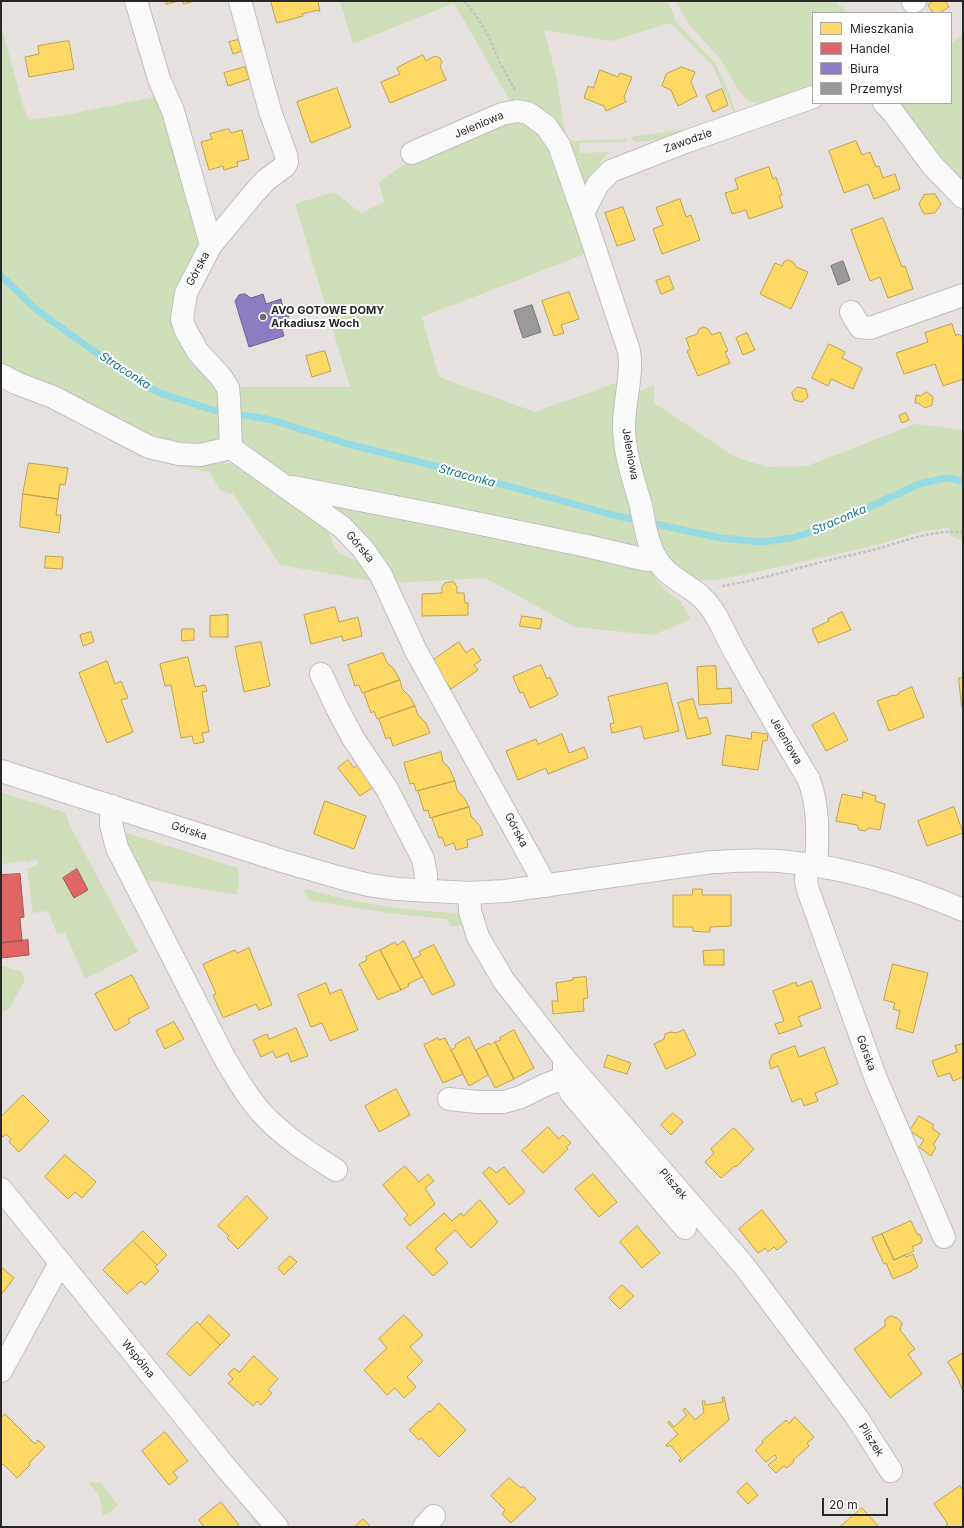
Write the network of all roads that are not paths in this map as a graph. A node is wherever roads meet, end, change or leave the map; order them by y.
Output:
1 (136, 1) edge
2 (240, 1) edge
3 (812, 97) edge
4 (885, 104) edge
5 (412, 154) dead end
6 (963, 197) edge
7 (584, 213) junction
8 (211, 245) junction
9 (963, 296) edge
10 (851, 312) dead end
11 (1, 375) edge
12 (231, 439) junction
13 (285, 486) junction
14 (654, 554) junction
15 (321, 674) dead end
16 (1, 771) edge
17 (112, 806) junction
18 (812, 865) junction
19 (546, 886) junction
20 (425, 891) junction
21 (469, 893) junction
22 (963, 910) edge
23 (564, 1068) junction
24 (449, 1099) dead end
25 (336, 1170) dead end
26 (1, 1189) edge
27 (685, 1228) dead end
28 (944, 1237) dead end
29 (60, 1263) junction
30 (1, 1371) edge
31 (891, 1471) dead end
32 (277, 1527) edge

1 - 8 street, Górska
2 - 8 street, Górska
3 - 7 street, Zawodzie
4 - 6 street
5 - 7 street, Jeleniowa
7 - 14 street, Jeleniowa
8 - 12 street, Górska
9 - 10 street
11 - 12 street
12 - 13 street, Górska
13 - 14 street
13 - 19 street, Górska
14 - 18 street, Jeleniowa
15 - 20 street
16 - 17 street, Górska
17 - 20 street, Górska
17 - 25 street
18 - 19 street, Górska
18 - 22 street, Górska
18 - 28 street, Górska
19 - 21 street, Górska
20 - 21 street, Górska
21 - 23 street, Pliszek
23 - 24 street
23 - 27 street
23 - 31 street, Pliszek
26 - 29 street, Wspólna
29 - 30 street
29 - 32 street, Wspólna

